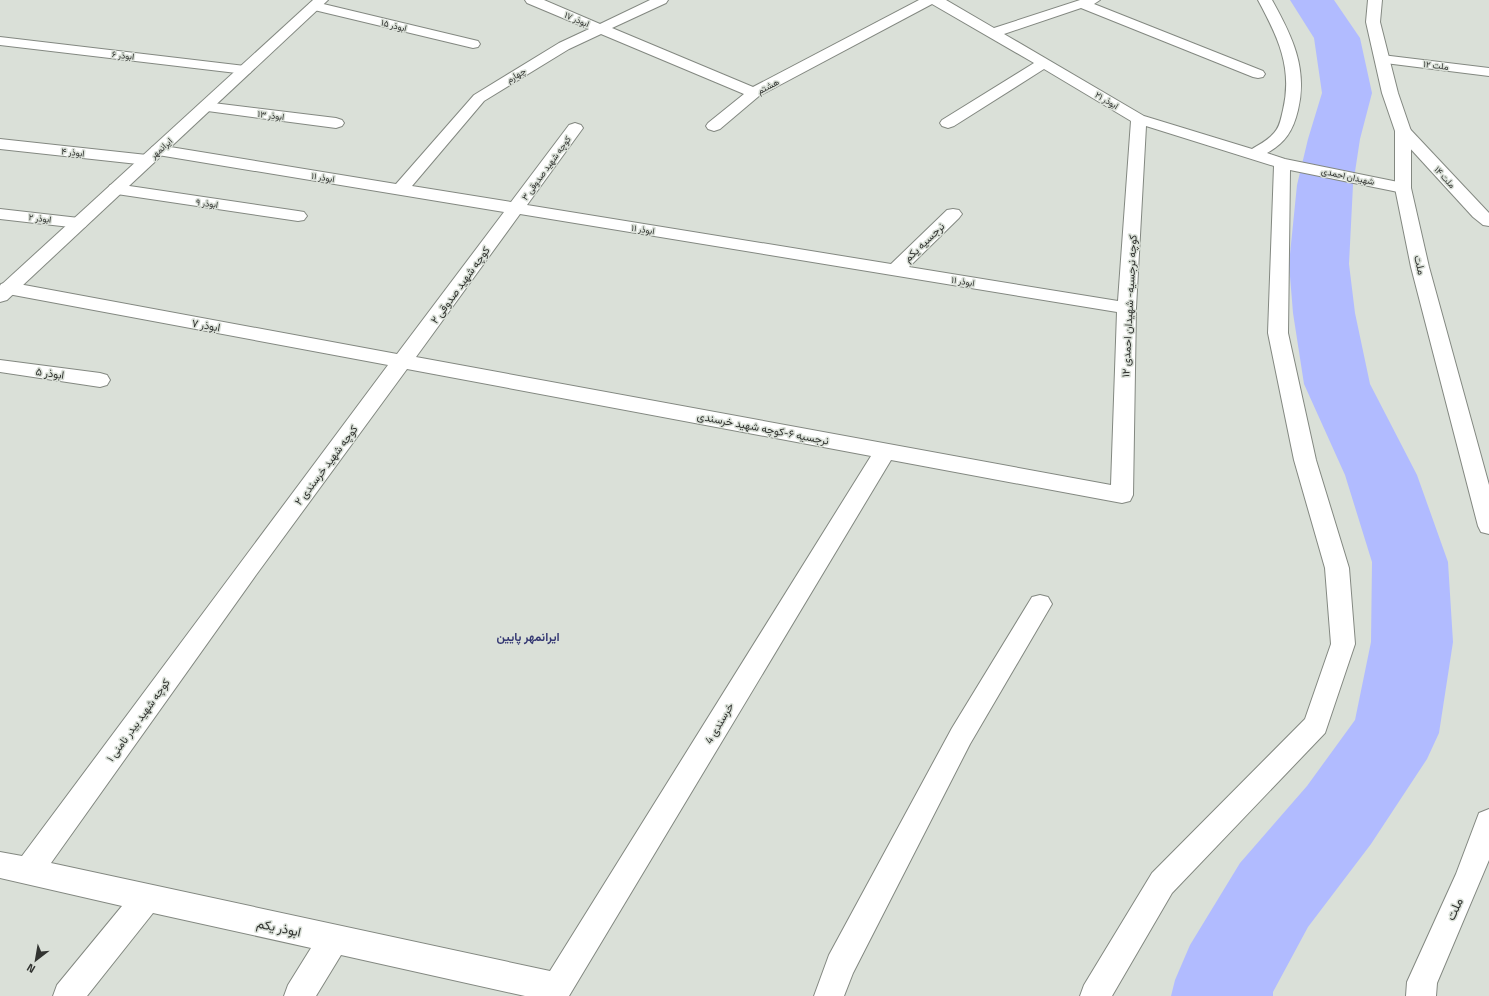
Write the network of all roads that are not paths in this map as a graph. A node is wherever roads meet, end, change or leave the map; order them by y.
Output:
1 (532, 0) edge
2 (662, 0) edge
3 (929, 0) edge
4 (936, 0) edge
5 (1265, 0) edge
6 (1375, 0) edge
7 (1087, 2) edge
8 (318, 3) edge
9 (601, 29) junction
10 (994, 33) junction
11 (0, 41) edge
12 (473, 44) dead end
13 (1382, 59) junction
14 (1044, 63) junction
15 (245, 70) junction
16 (1489, 72) edge
17 (1258, 74) dead end
18 (754, 93) junction
19 (205, 107) junction
20 (1139, 118) junction
21 (336, 123) dead end
22 (948, 123) dead end
23 (714, 126) dead end
24 (575, 128) dead end
25 (1403, 132) junction
26 (0, 144) edge
27 (1254, 154) junction
28 (153, 155) junction
29 (1287, 164) junction
30 (1403, 188) junction
31 (116, 189) junction
32 (400, 190) junction
33 (516, 208) junction
34 (0, 214) edge
35 (953, 214) dead end
36 (298, 216) dead end
37 (1489, 221) edge
38 (79, 223) junction
39 (895, 270) junction
40 (4, 292) edge
41 (1127, 308) junction
42 (403, 361) junction
43 (0, 366) edge
44 (100, 380) dead end
45 (885, 451) junction
46 (1122, 494) joint
47 (1489, 526) edge
48 (248, 569) joint
49 (1040, 604) dead end
50 (1489, 822) edge
51 (0, 865) edge
52 (28, 871) junction
53 (147, 898) junction
54 (334, 939) junction
55 (555, 992) edge
56 (68, 996) edge
57 (299, 996) edge
58 (829, 996) edge
59 (1095, 996) edge
60 (1421, 996) edge

1 - 9 street, ۱۷ ابوذر
2 - 9 street, چهارم
3 - 18 street, هشتم
4 - 10 street, ۲۱ ابوذر
5 - 27 street
6 - 13 street, ملت
7 - 10 street
7 - 17 street
8 - 12 street, ۱۵ ابوذر
8 - 15 street, ایرانمهر
9 - 18 street, هشتم
9 - 32 street, چهارم
10 - 14 street, ۲۱ ابوذر
11 - 15 street, ابوذر ۶
13 - 16 street, ۱۲ ملت
13 - 25 street, ملت
14 - 20 street, ۲۱ ابوذر
14 - 22 street
15 - 19 street, ایرانمهر
18 - 23 street
19 - 21 street, ۱۳ ابوذر
19 - 28 street, ایرانمهر
20 - 27 street, ۲۱ ابوذر
20 - 41 street, کوچه نرجسیه- شهیدان احمدی ۱۲
24 - 33 street, کوچه شهید صدوقی ۳
25 - 30 street, ملت
25 - 37 street, ۱۴ ملت
26 - 28 street, ابوذر ۴
27 - 29 street, ۲۱ ابوذر
28 - 31 street, ایرانمهر
28 - 32 street, ابوذر ۱۱
29 - 30 street, شهیدان احمدی
29 - 59 street
30 - 47 street, ملت
31 - 36 street, ۹ ابوذر
31 - 38 street, ایرانمهر
32 - 33 street, ابوذر ۱۱
33 - 39 street, ابوذر ۱۱
33 - 42 street, کوچه شهید صدوقی ۲
34 - 38 street, ۲ ابوذر
35 - 39 street, نرجسیه یکم
38 - 40 street, ایرانمهر
39 - 41 street, ابوذر ۱۱
40 - 42 street, ۷ ابوذر
41 - 46 street, کوچه نرجسیه- شهیدان احمدی ۱۲
42 - 45 street, نرجسیه ۶-کوچه شهید خرسندی
42 - 48 street, کوچه شهید خرسندی ۲
43 - 44 street, ۵ ابوذر
45 - 46 street, نرجسیه ۶-کوچه شهید خرسندی
45 - 55 street, خرسندی 4
48 - 52 street, کوچه شهید بیدر نامنی ۱
49 - 58 street
50 - 60 street, ملت
51 - 52 street, ابوذر یکم
52 - 53 street, ابوذر یکم
53 - 54 street, ابوذر یکم
53 - 56 street
54 - 55 street, ابوذر یکم
54 - 57 street

